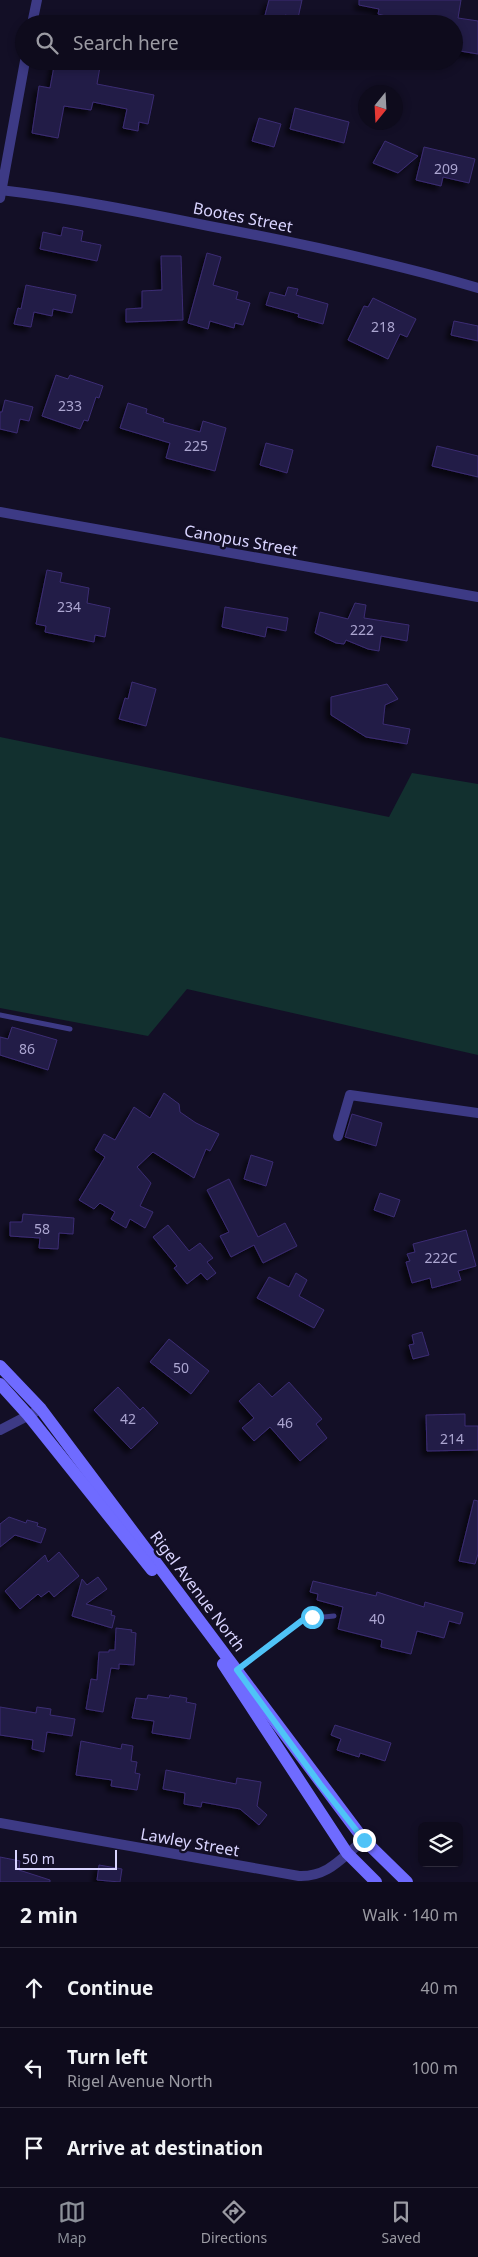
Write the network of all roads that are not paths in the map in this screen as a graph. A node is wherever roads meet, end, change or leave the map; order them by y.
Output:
1 (37, 0) edge
2 (34, 15) edge
3 (23, 70) edge
4 (0, 193) edge
5 (478, 288) edge
6 (0, 512) edge
7 (478, 596) edge
8 (0, 1015) edge
9 (70, 1029) dead end
10 (478, 1112) edge
11 (338, 1136) dead end
12 (0, 1366) edge
13 (0, 1384) edge
14 (40, 1410) junction
15 (28, 1415) junction
16 (0, 1430) edge
17 (334, 1616) dead end
18 (237, 1670) junction
19 (0, 1823) edge
20 (364, 1840) junction
21 (347, 1853) junction
22 (404, 1881) edge
23 (376, 1882) edge

1 - 2 street
3 - 4 street
4 - 5 street, Bootes Street
6 - 7 street, Canopus Street
8 - 9 lane
10 - 11 street
12 - 14 main road, Rigel Avenue North
13 - 15 main road, Rigel Avenue North
14 - 15 street
14 - 18 main road, Rigel Avenue North
15 - 16 street
15 - 21 main road, Rigel Avenue North
17 - 18 lane
18 - 20 main road, Rigel Avenue North
19 - 21 street, Lawley Street
20 - 21 street, Lawley Street
20 - 22 main road, Rigel Avenue North
21 - 23 main road, Rigel Avenue North

